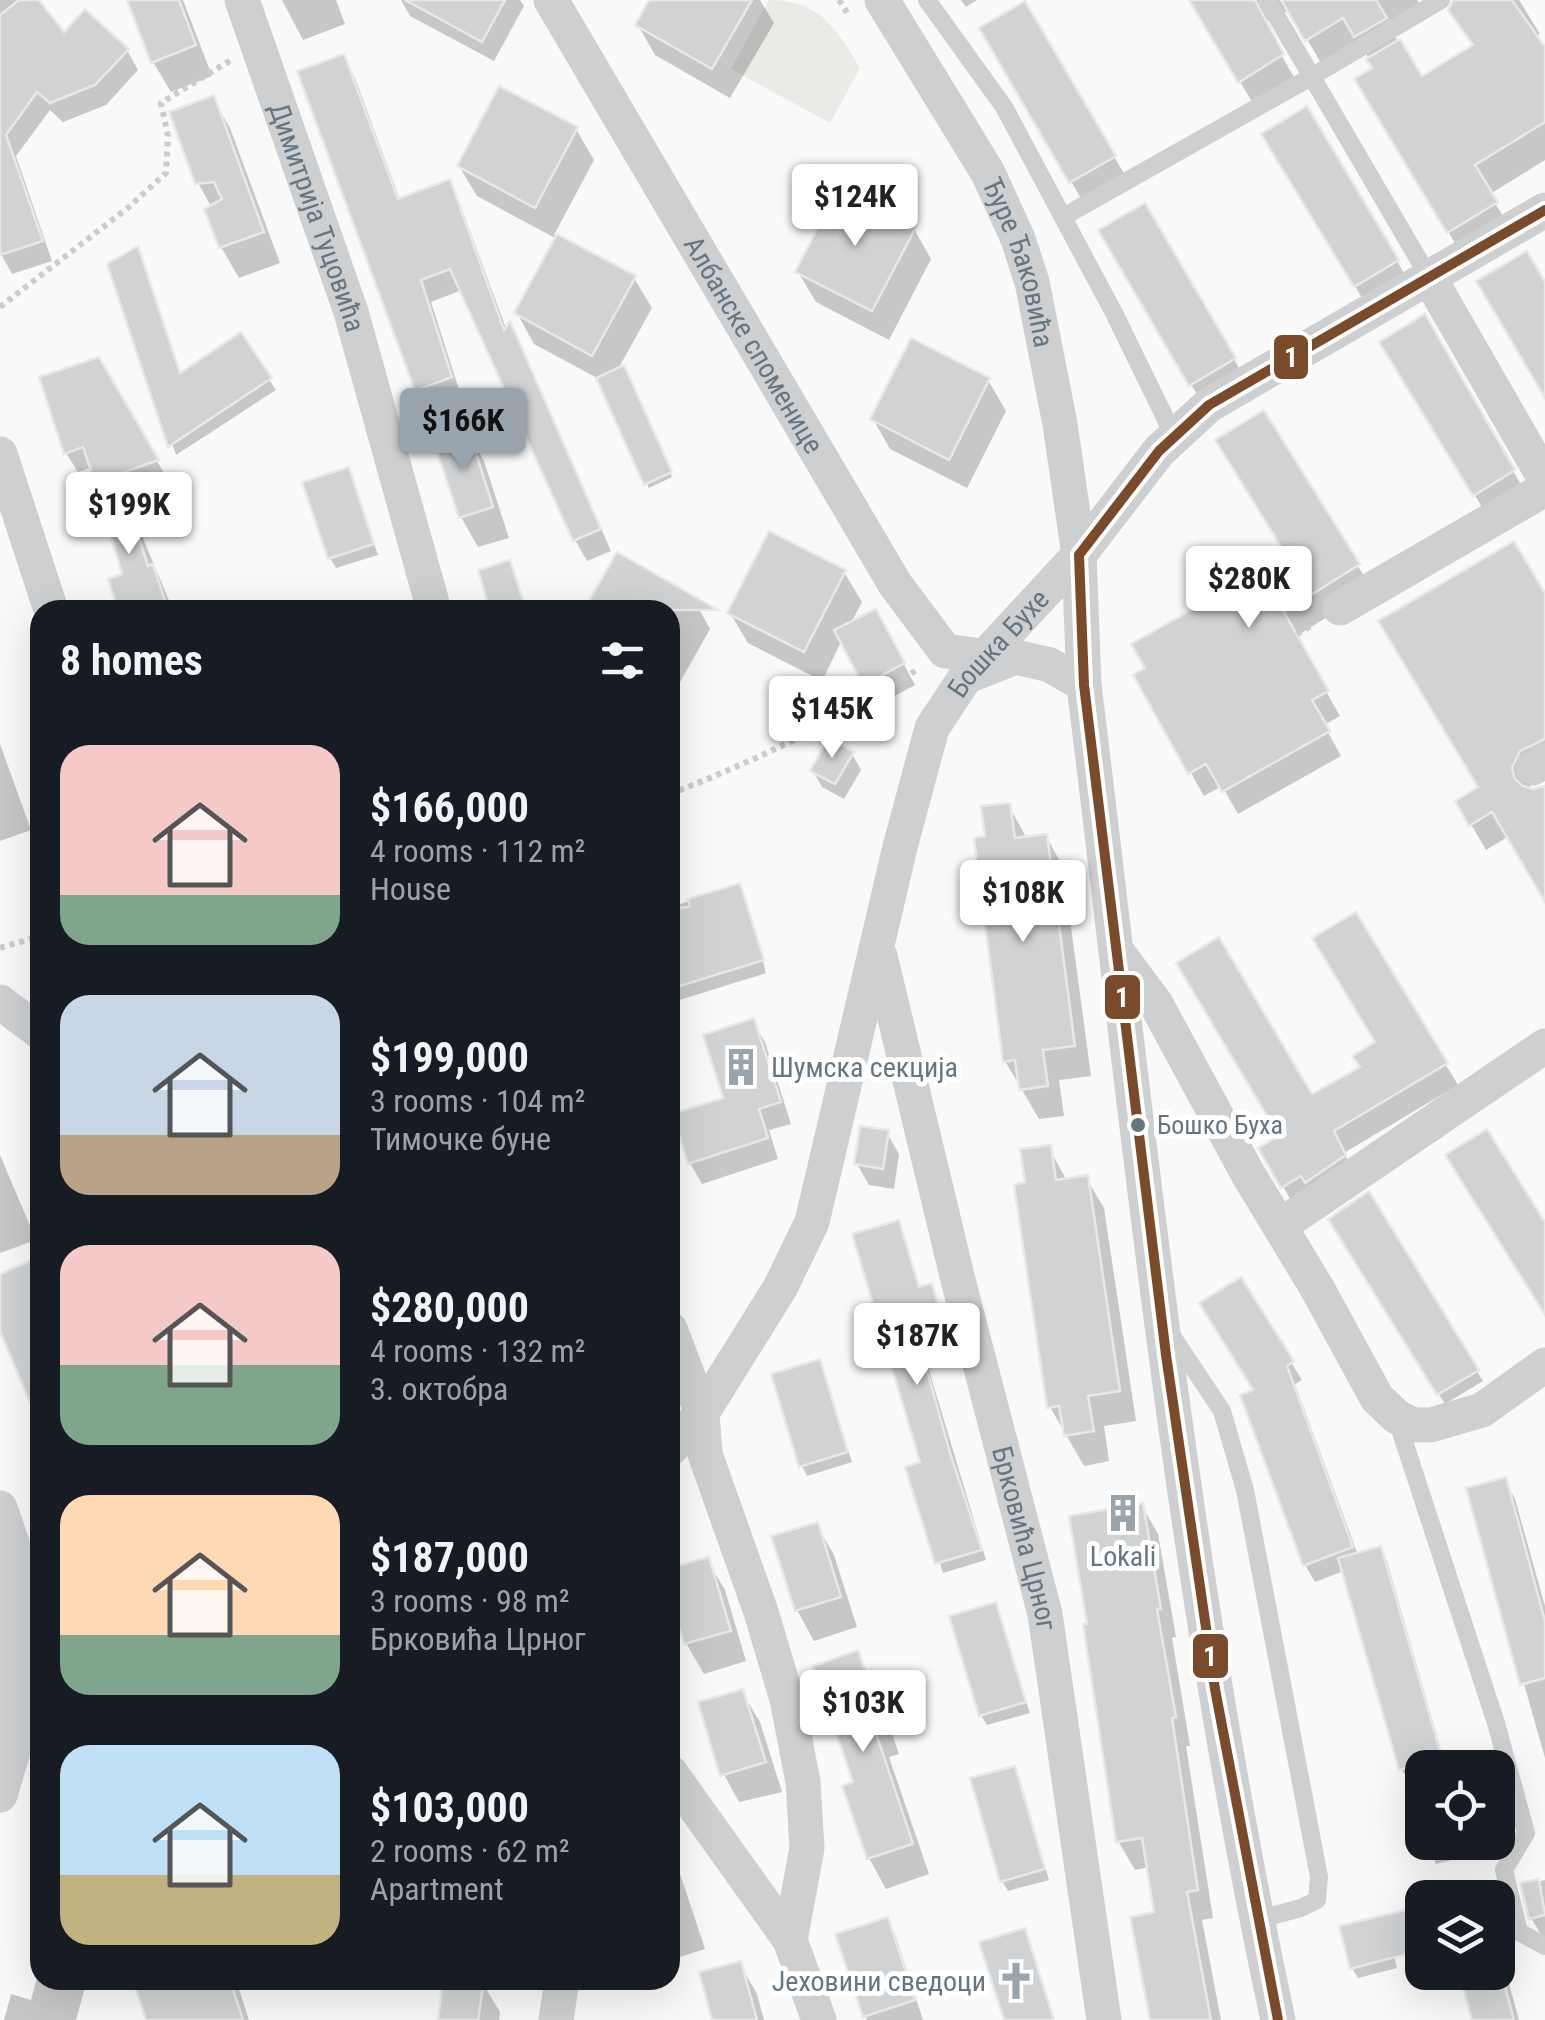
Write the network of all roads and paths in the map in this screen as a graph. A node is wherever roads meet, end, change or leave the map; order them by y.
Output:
1 (242, 0) edge
2 (551, 0) edge
3 (840, 0) edge
4 (882, 0) edge
5 (928, 0) edge
6 (1267, 0) edge
7 (1440, 0) edge
8 (850, 17) dead end
9 (258, 44) junction
10 (1311, 77) junction
11 (1545, 210) edge
12 (1062, 217) junction
13 (1430, 279) junction
14 (0, 307) edge
15 (1174, 436) junction
16 (0, 454) edge
17 (1545, 480) edge
18 (1545, 488) edge
19 (1079, 554) junction
20 (48, 600) edge
21 (431, 600) edge
22 (1340, 608) dead end
23 (964, 662) junction
24 (1084, 685) junction
25 (680, 790) edge
26 (30, 939) edge
27 (0, 948) edge
28 (878, 950) junction
29 (1117, 952) junction
30 (0, 1002) edge
31 (30, 1024) edge
32 (1545, 1046) edge
33 (1280, 1226) junction
34 (1161, 1319) junction
35 (680, 1355) edge
36 (1545, 1365) edge
37 (702, 1413) junction
38 (1396, 1416) junction
39 (680, 1438) edge
40 (0, 1508) edge
41 (680, 1786) edge
42 (0, 1795) edge
43 (1256, 1920) junction
44 (790, 1940) junction
45 (1545, 1946) edge
46 (560, 1990) edge
47 (556, 2020) edge
48 (819, 2020) edge
49 (1104, 2020) edge
50 (1278, 2020) edge

1 - 9 street, Димитрија Туцовића
2 - 23 street, Албанске споменице
3 - 8 path
4 - 19 street, Ђуре Ђаковића
5 - 12 lane
6 - 10 lane
7 - 10 lane
9 - 14 path
9 - 21 street, Димитрија Туцовића
10 - 12 lane
10 - 13 lane
11 - 13 street, Бошка Бухе
12 - 15 lane
13 - 15 street, Бошка Бухе
13 - 17 street
15 - 19 street, Бошка Бухе
16 - 20 street
18 - 22 street
19 - 23 street, Бошка Бухе
19 - 24 street, Ђуре Ђаковића
23 - 24 street
23 - 25 path
23 - 28 street, Бошка Бухе
24 - 29 street, Ђуре Ђаковића
26 - 27 path
28 - 37 street, Бошка Бухе
28 - 49 street, Брковића Црног
29 - 33 street
29 - 34 street, Ђуре Ђаковића
30 - 31 street
32 - 33 street
33 - 38 street
34 - 43 street, Ђуре Ђаковића
34 - 43 lane
35 - 37 street
36 - 38 street
37 - 39 street, Бошка Бухе
37 - 44 street
38 - 45 lane
40 - 42 street
41 - 44 street
43 - 50 street, Ђуре Ђаковића
44 - 48 street
46 - 47 street

